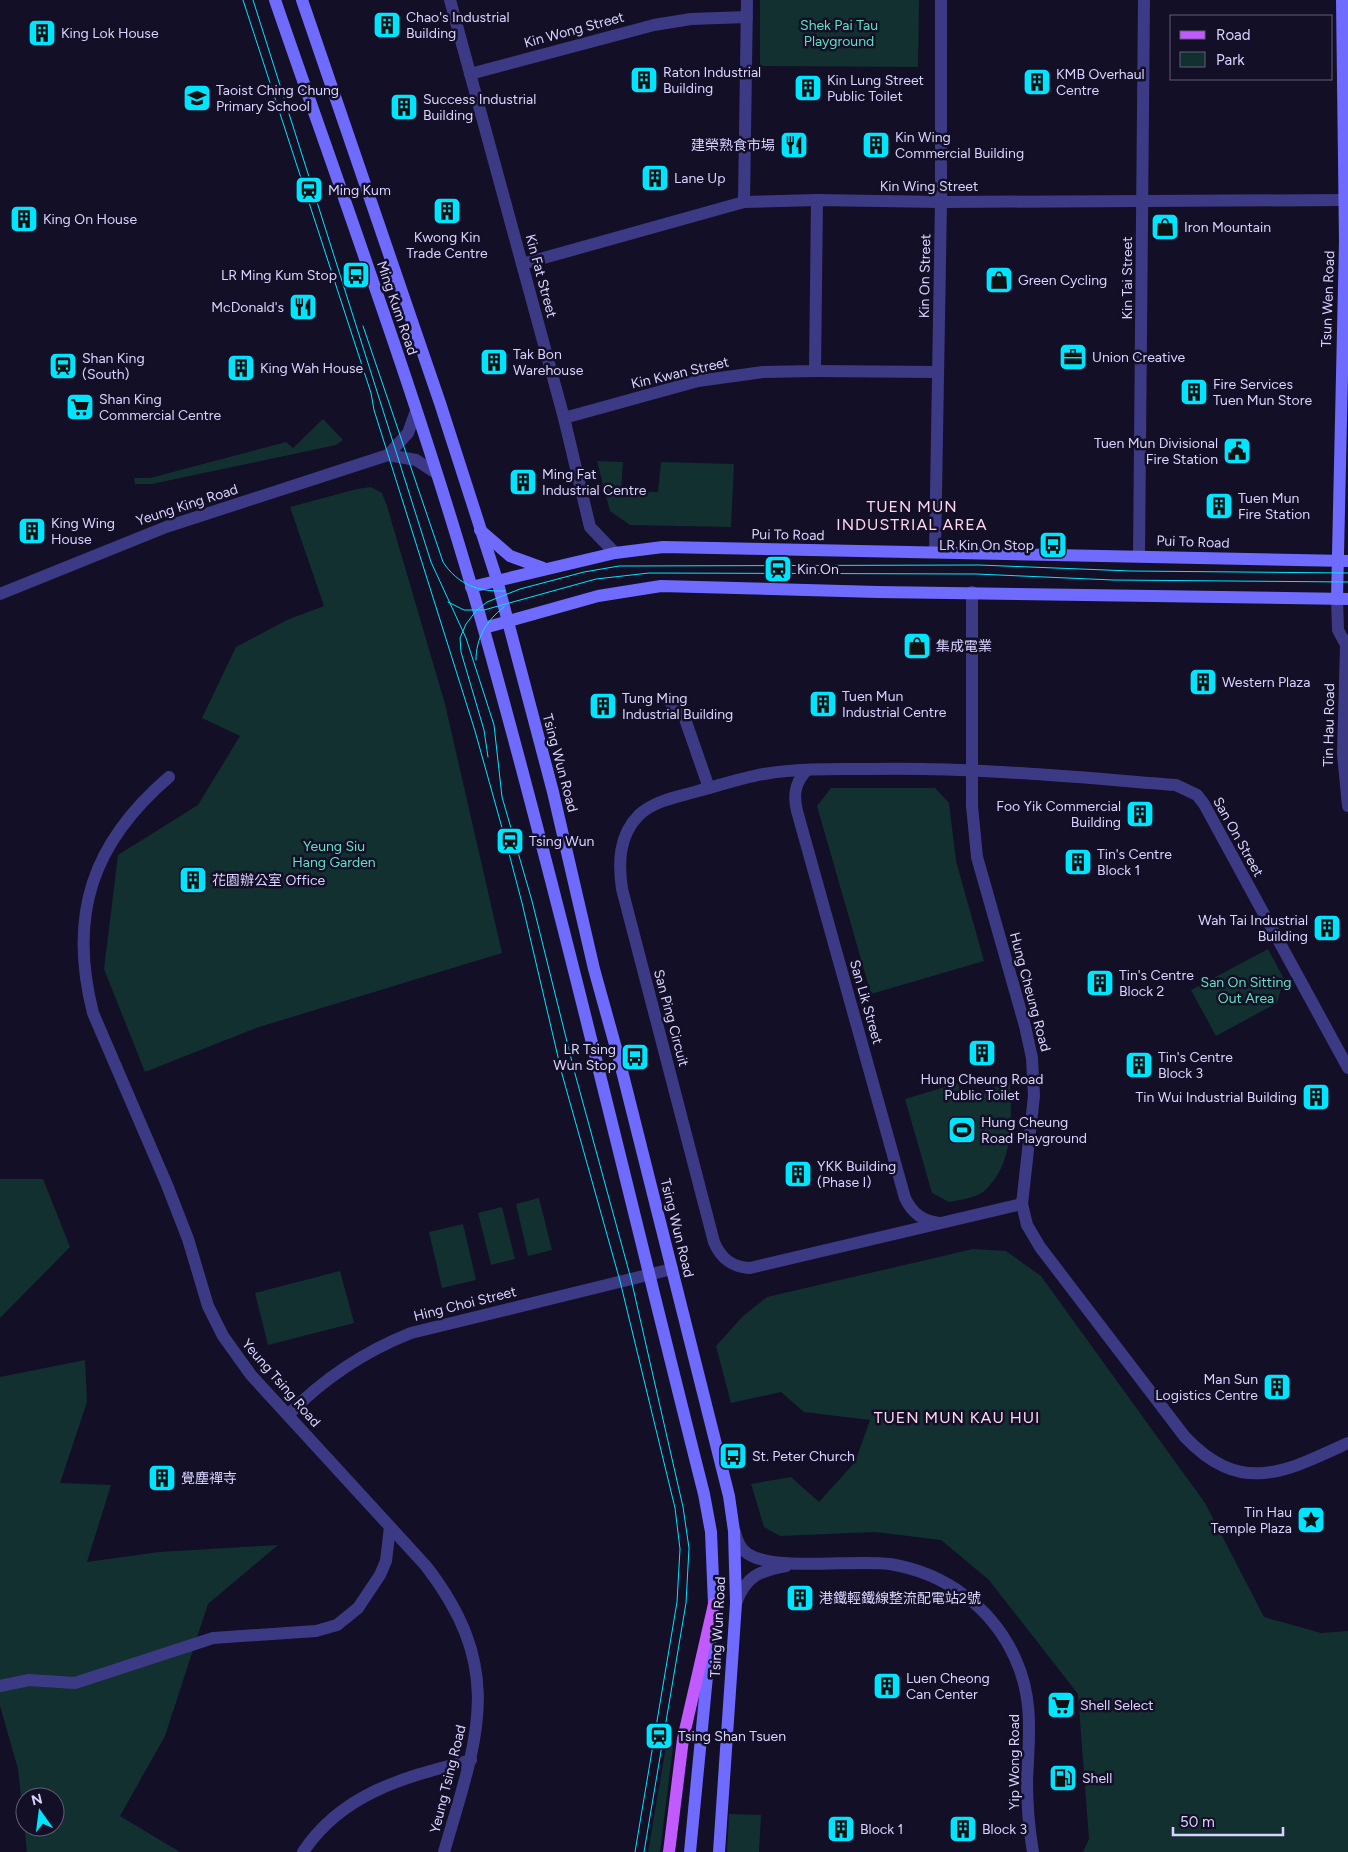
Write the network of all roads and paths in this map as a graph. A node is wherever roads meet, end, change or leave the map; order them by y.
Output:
1 (275, 0) edge
2 (302, 0) edge
3 (450, 0) edge
4 (747, 0) edge
5 (941, 0) edge
6 (1144, 0) edge
7 (1342, 0) edge
8 (747, 17) junction
9 (470, 74) junction
10 (817, 200) junction
11 (1142, 200) junction
12 (1346, 200) edge
13 (744, 202) junction
14 (941, 202) junction
15 (522, 264) junction
16 (815, 371) junction
17 (937, 372) junction
18 (416, 411) junction
19 (564, 418) junction
20 (388, 455) junction
21 (436, 473) junction
22 (480, 530) junction
23 (935, 552) junction
24 (614, 553) junction
25 (1139, 556) junction
26 (1343, 561) edge
27 (545, 569) junction
28 (497, 580) junction
29 (471, 587) junction
30 (972, 592) junction
31 (0, 594) edge
32 (1342, 599) edge
33 (507, 622) junction
34 (484, 628) junction
35 (1347, 643) edge
36 (668, 700) dead end
37 (972, 769) junction
38 (807, 770) junction
39 (168, 777) dead end
40 (709, 788) junction
41 (1348, 806) edge
42 (1348, 1068) edge
43 (1022, 1204) junction
44 (942, 1223) junction
45 (672, 1269) junction
46 (649, 1274) junction
47 (288, 1416) junction
48 (1348, 1443) edge
49 (390, 1527) junction
50 (734, 1531) junction
51 (798, 1564) junction
52 (736, 1603) junction
53 (714, 1604) junction
54 (0, 1686) edge
55 (471, 1760) junction
56 (303, 1852) edge
57 (444, 1852) edge
58 (669, 1852) edge
59 (690, 1852) edge
60 (719, 1852) edge
61 (1034, 1852) edge

1 - 18 main road, Ming Kum Road
2 - 22 main road, Ming Kum Road
3 - 9 street, Kin Fat Street
4 - 8 street
5 - 14 street, Kin On Street
6 - 11 street, Kin Tai Street
7 - 12 main road, Tsun Wen Road
8 - 9 street, Kin Wong Street
8 - 13 street
9 - 15 street, Kin Fat Street
10 - 13 street, Kin Wing Street
10 - 14 street, Kin Wing Street
10 - 16 street
11 - 12 street, Kin Wing Street
11 - 14 street, Kin Wing Street
11 - 25 street, Kin Tai Street
12 - 26 main road, Tsun Wen Road
13 - 15 street, Kin Wing Street
14 - 17 street, Kin On Street
15 - 19 street, Kin Fat Street
16 - 17 street, Kin Kwan Street
16 - 19 street, Kin Kwan Street
17 - 23 street, Kin On Street
18 - 20 street, Yeung King Road
18 - 21 main road, Ming Kum Road
19 - 24 street, Kin Fat Street
20 - 21 street, Yeung King Road
20 - 31 street, Yeung King Road
21 - 29 main road, Ming Kum Road
22 - 27 main road
22 - 28 main road, Ming Kum Road
23 - 24 main road, Pui To Road
23 - 25 main road, Pui To Road
24 - 27 main road, Pui To Road
25 - 26 main road, Pui To Road
26 - 32 main road, Tsun Wen Road
27 - 28 main road, Pui To Road
28 - 29 main road, Pui To Road
28 - 33 main road, Ming Kum Road
29 - 34 main road, Ming Kum Road
30 - 32 main road
30 - 33 main road
30 - 37 street, Hung Cheung Road
32 - 35 street, Tin Hau Road
33 - 34 main road
33 - 45 main road, Tsing Wun Road
34 - 46 main road, Tsing Wun Road
35 - 41 street, Tin Hau Road
36 - 40 street
37 - 38 street, San Ping Circuit
37 - 42 street, San On Street
37 - 43 street, Hung Cheung Road
38 - 40 street, San Ping Circuit
38 - 44 street, San Lik Street
39 - 47 street, Yeung Tsing Road
40 - 44 street, San Ping Circuit
43 - 44 street, San Ping Circuit
43 - 48 street, Hung Cheung Road
45 - 46 street, Hing Choi Street
45 - 50 main road, Tsing Wun Road
46 - 47 street, Hing Choi Street
46 - 53 main road, Tsing Wun Road
47 - 49 street, Yeung Tsing Road
49 - 54 street
49 - 55 street, Yeung Tsing Road
50 - 51 street, Yip Wong Road
50 - 52 main road, Tsing Wun Road
51 - 52 street, Yip Wong Road
51 - 61 street, Yip Wong Road
52 - 60 main road, Tsing Wun Road
53 - 58 main road
53 - 59 main road, Tsing Wun Road
55 - 56 street
55 - 57 street, Yeung Tsing Road

